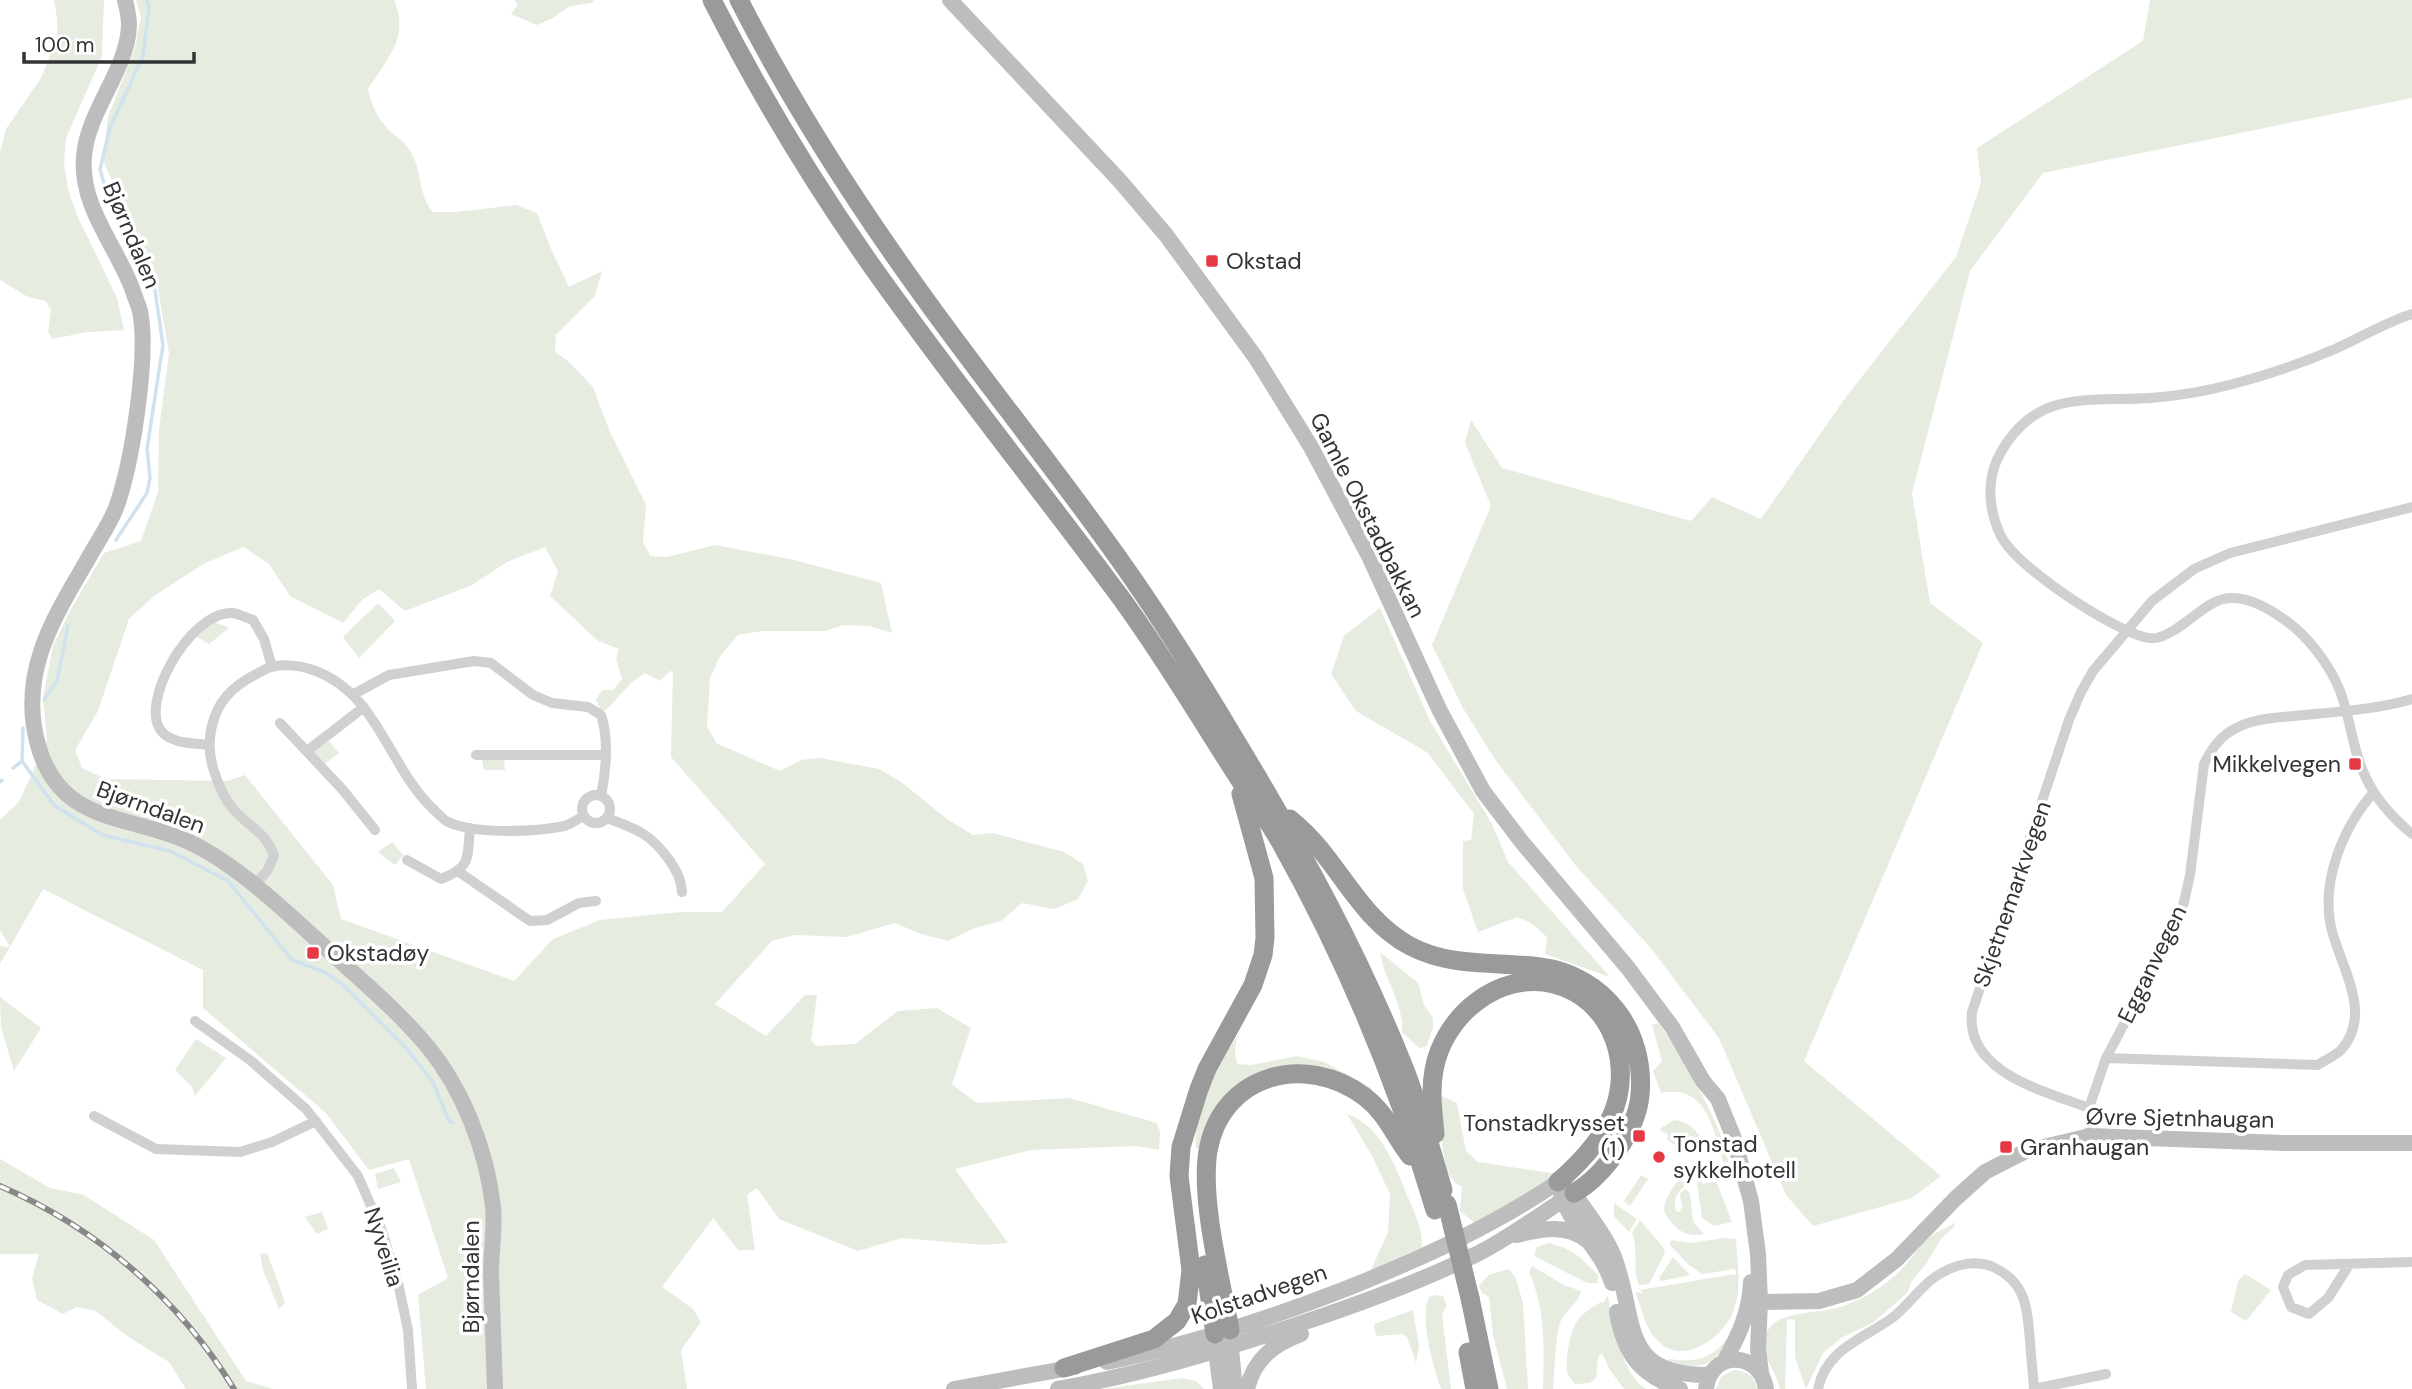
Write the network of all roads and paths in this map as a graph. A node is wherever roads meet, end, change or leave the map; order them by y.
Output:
1 (125, 0) edge
2 (712, 0) edge
3 (738, 0) edge
4 (950, 0) edge
5 (2412, 314) edge
6 (2412, 507) edge
7 (2127, 632) junction
8 (271, 667) junction
9 (354, 694) junction
10 (2412, 699) edge
11 (365, 708) junction
12 (2346, 710) junction
13 (280, 723) dead end
14 (209, 745) junction
15 (307, 751) junction
16 (476, 755) dead end
17 (604, 755) junction
18 (1235, 773) junction
19 (2374, 792) junction
20 (600, 796) junction
21 (1274, 804) junction
22 (583, 816) junction
23 (607, 818) junction
24 (470, 828) junction
25 (375, 830) dead end
26 (2412, 834) edge
27 (407, 860) dead end
28 (459, 872) junction
29 (254, 886) junction
30 (681, 892) dead end
31 (596, 901) dead end
32 (195, 1021) dead end
33 (2106, 1058) junction
34 (2089, 1108) junction
35 (94, 1116) dead end
36 (316, 1121) junction
37 (1187, 1129) junction
38 (2090, 1136) junction
39 (2412, 1143) edge
40 (1424, 1176) junction
41 (1565, 1192) junction
42 (1441, 1207) junction
43 (1507, 1237) junction
44 (1592, 1245) junction
45 (2412, 1262) edge
46 (2349, 1265) junction
47 (1464, 1301) junction
48 (1755, 1302) junction
49 (1335, 1312) junction
50 (1223, 1341) junction
51 (1724, 1362) junction
52 (1064, 1368) junction
53 (1761, 1372) junction
54 (2106, 1374) dead end
55 (1708, 1382) edge
56 (412, 1389) edge
57 (495, 1389) edge
58 (954, 1389) edge
59 (1058, 1389) edge
60 (1221, 1389) edge
61 (1235, 1389) edge
62 (1247, 1389) edge
63 (1475, 1389) edge
64 (1489, 1389) edge
65 (1680, 1389) edge
66 (1766, 1389) edge
67 (1818, 1389) edge
68 (2034, 1389) edge

1 - 29 main road, Bjørndalen
2 - 18 highway
3 - 21 highway
4 - 48 main road, Gamle Okstadbakkan
5 - 7 street
6 - 7 street, Skjetnemarkvegen
7 - 12 street
7 - 34 street, Skjetnemarkvegen
8 - 9 street
8 - 14 street
8 - 14 street
9 - 11 street
9 - 17 street
10 - 12 street, Egganvegen
11 - 15 street
11 - 24 street
12 - 19 street
12 - 33 street, Egganvegen
13 - 15 street
14 - 29 street
15 - 25 street
16 - 17 street
17 - 20 street
18 - 37 highway
18 - 40 highway
19 - 26 street
19 - 33 street
20 - 22 street
20 - 23 street
21 - 41 highway
21 - 42 highway
22 - 23 street
22 - 24 street
23 - 30 street
24 - 28 street
27 - 28 street
28 - 31 street
29 - 57 main road, Bjørndalen
32 - 36 street, Nyveilia
33 - 34 street, Egganvegen
34 - 38 street, Egganvegen
35 - 36 street
36 - 56 street, Nyveilia
37 - 50 highway
37 - 52 highway
38 - 39 main road, Øvre Sjetnhaugan
38 - 48 main road, Øvre Sjetnhaugan
40 - 42 highway
40 - 50 highway
41 - 42 highway
41 - 43 main road, Kolstadvegen
41 - 44 main road
41 - 50 main road, Kolstadvegen
41 - 55 main road
42 - 47 highway, bridge
43 - 44 main road
43 - 49 main road, Kolstadvegen
44 - 65 main road
45 - 46 street
46 - 46 street
47 - 63 highway
47 - 64 highway
48 - 51 main road, Gamle Okstadbakkan
48 - 53 main road, Gamle Okstadbakkan
49 - 50 main road, Kolstadvegen
49 - 62 main road
50 - 52 main road, Kolstadvegen
50 - 59 main road, Kolstadvegen
50 - 60 main road
50 - 61 main road
51 - 53 main road
51 - 55 main road, Gamle Okstadbakkan
52 - 58 main road, Kolstadvegen
53 - 66 main road, Gamle Okstadbakkan
54 - 68 street
67 - 68 street

